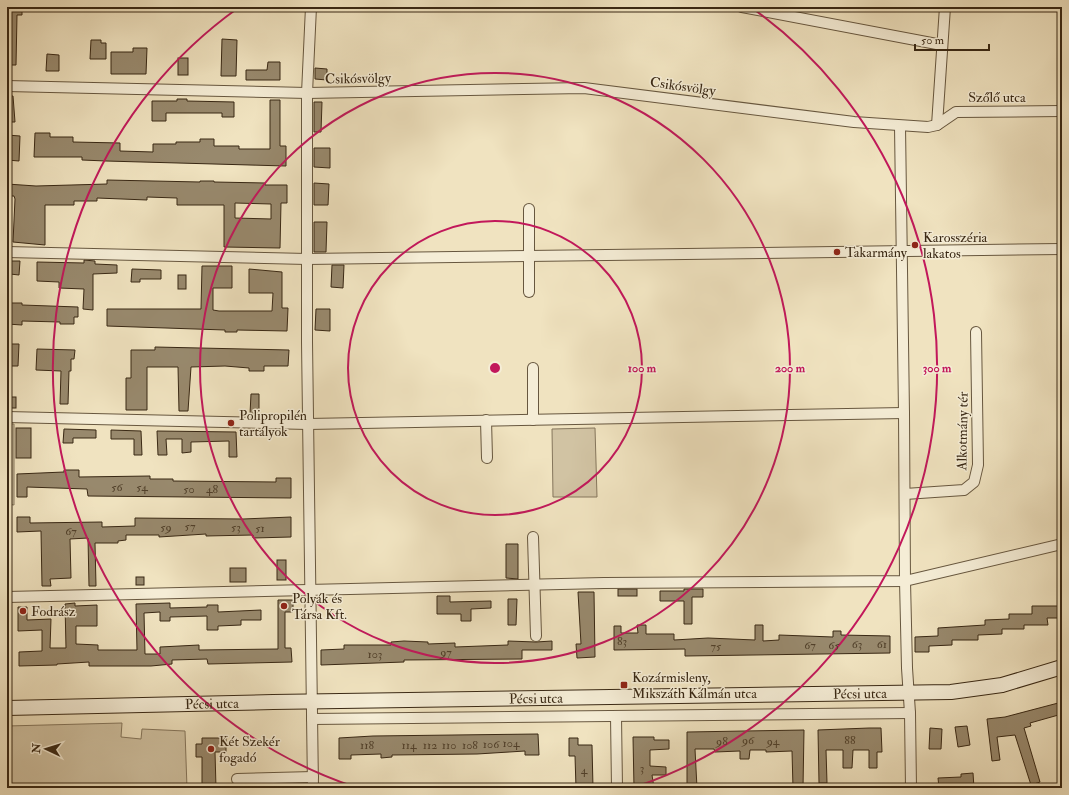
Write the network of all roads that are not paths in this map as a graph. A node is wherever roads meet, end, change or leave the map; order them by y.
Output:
1 (311, 7) edge
2 (742, 7) edge
3 (945, 7) edge
4 (942, 45) junction
5 (7, 86) edge
6 (307, 93) junction
7 (1062, 111) edge
8 (937, 125) junction
9 (900, 126) junction
10 (529, 209) dead end
11 (1062, 249) edge
12 (901, 251) junction
13 (7, 252) edge
14 (529, 255) junction
15 (307, 258) junction
16 (530, 292) dead end
17 (976, 332) dead end
18 (533, 368) dead end
19 (904, 413) junction
20 (7, 417) edge
21 (486, 420) junction
22 (533, 420) junction
23 (308, 424) junction
24 (486, 458) dead end
25 (905, 494) junction
26 (533, 537) dead end
27 (1062, 544) edge
28 (905, 581) junction
29 (535, 585) junction
30 (309, 590) junction
31 (7, 597) edge
32 (536, 636) dead end
33 (1062, 667) edge
34 (909, 693) junction
35 (311, 702) junction
36 (7, 708) edge
37 (910, 713) junction
38 (616, 716) junction
39 (312, 719) junction
40 (313, 777) junction
41 (237, 778) dead end
42 (313, 788) edge
43 (617, 788) edge
44 (910, 788) edge

1 - 6 street
2 - 4 street
3 - 4 street
4 - 8 street
5 - 6 street, Csikósvölgy
6 - 9 street, Csikósvölgy
6 - 15 street
7 - 8 street, Szőlő utca
8 - 9 street, Csikósvölgy
9 - 12 street
10 - 14 street
11 - 12 street
12 - 14 street
12 - 19 street
13 - 15 street
14 - 15 street
14 - 16 street
15 - 23 street
17 - 25 street, Alkotmány tér
18 - 22 street
19 - 22 street
19 - 25 street
20 - 23 street
21 - 22 street
21 - 23 street
21 - 24 street
23 - 30 street
25 - 28 street
26 - 29 street
27 - 28 street
28 - 29 street
28 - 34 street
29 - 30 street
29 - 32 street
30 - 31 street
30 - 35 street
33 - 34 main road, Pécsi utca
34 - 35 main road, Pécsi utca
34 - 37 street
35 - 36 main road, Pécsi utca
35 - 39 street
37 - 38 street
37 - 44 street
38 - 39 street
38 - 43 street
39 - 40 street
40 - 41 street
40 - 42 street

